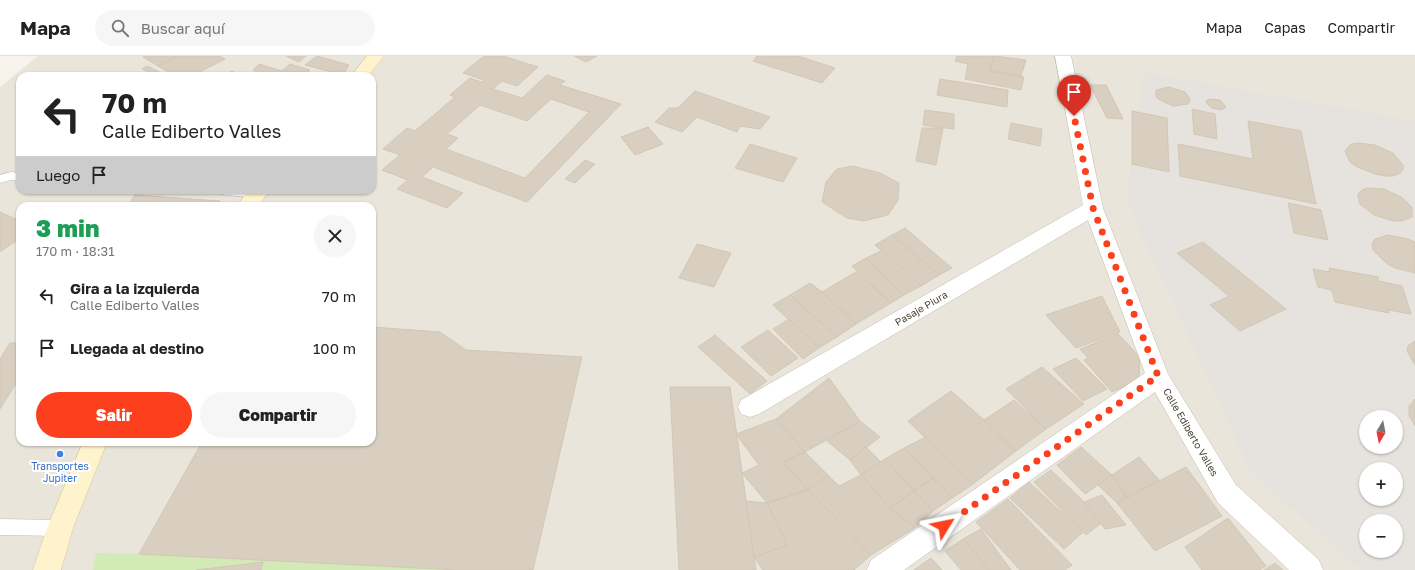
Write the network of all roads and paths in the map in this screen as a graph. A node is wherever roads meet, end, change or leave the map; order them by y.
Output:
1 (376, 56) edge
2 (1063, 56) edge
3 (362, 72) edge
4 (16, 177) edge
5 (0, 179) edge
6 (242, 194) edge
7 (255, 196) edge
8 (1093, 208) junction
9 (1158, 376) junction
10 (750, 407) dead end
11 (93, 446) edge
12 (0, 527) edge
13 (60, 528) junction
14 (47, 570) edge
15 (881, 570) edge
16 (1309, 570) edge

1 - 3 main road
2 - 8 street, Calle Ediberto Valles
4 - 5 lane
6 - 7 lane
8 - 9 street, Calle Ediberto Valles
8 - 10 street, Pasaje Piura
9 - 15 street
9 - 16 street, Calle Ediberto Valles
11 - 13 main road
12 - 13 lane
13 - 14 main road

